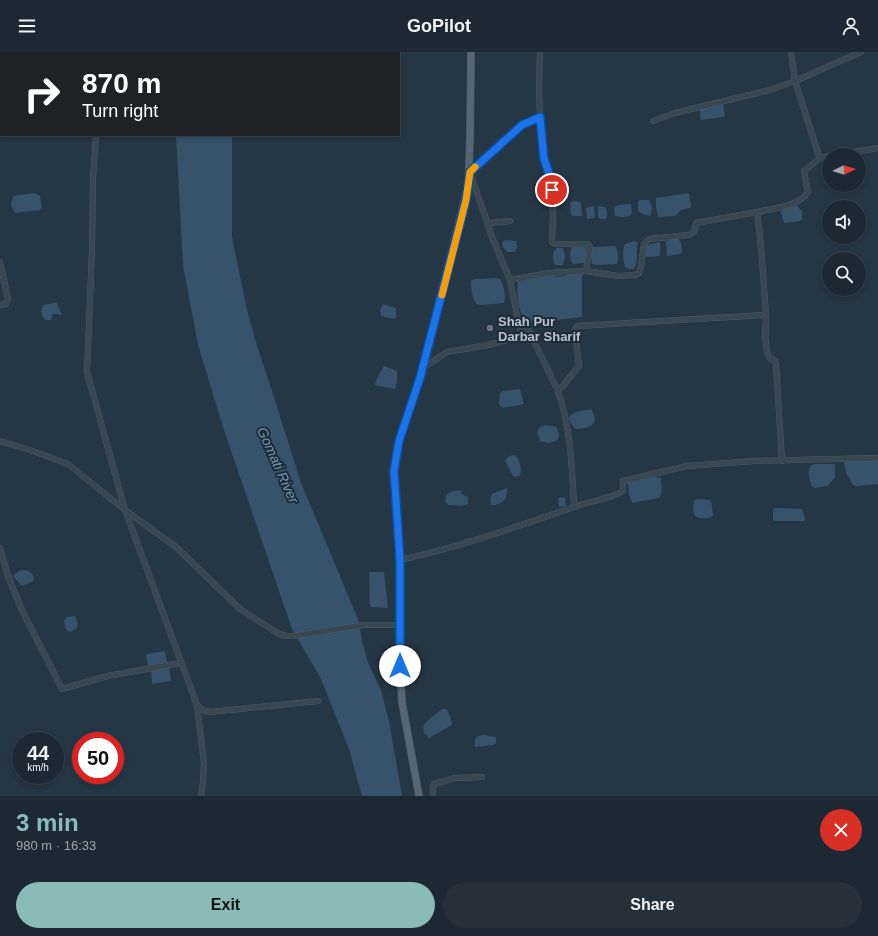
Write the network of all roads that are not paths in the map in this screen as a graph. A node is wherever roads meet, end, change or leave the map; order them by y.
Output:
1 (471, 52) edge
2 (540, 52) edge
3 (791, 52) edge
4 (861, 52) edge
5 (795, 81) junction
6 (540, 117) junction
7 (653, 121) dead end
8 (96, 136) edge
9 (878, 148) edge
10 (866, 150) edge
11 (820, 158) joint
12 (470, 172) junction
13 (757, 212) junction
14 (510, 221) dead end
15 (488, 223) junction
16 (0, 262) edge
17 (586, 271) junction
18 (510, 280) junction
19 (0, 304) edge
20 (766, 315) junction
21 (516, 336) dead end
22 (423, 368) junction
23 (557, 389) junction
24 (0, 441) edge
25 (878, 458) edge
26 (782, 461) junction
27 (574, 507) junction
28 (125, 510) junction
29 (0, 548) edge
30 (400, 560) junction
31 (400, 625) junction
32 (180, 662) junction
33 (318, 701) dead end
34 (197, 706) junction
35 (482, 777) dead end
36 (201, 796) edge
37 (419, 796) edge
38 (433, 796) edge

1 - 12 main road
2 - 6 street
3 - 5 street
4 - 5 street
5 - 7 street
5 - 11 street
6 - 12 street
6 - 17 street
8 - 28 street
9 - 10 street
11 - 13 street
12 - 15 street
12 - 22 main road
13 - 17 street
13 - 20 street
14 - 15 street
15 - 18 street
16 - 19 street
17 - 18 street
18 - 23 street
20 - 23 street
20 - 26 street
21 - 22 street
22 - 30 main road
23 - 27 street
24 - 28 street
25 - 26 street
26 - 27 street
27 - 30 street
28 - 31 street
28 - 32 street
29 - 32 street
30 - 31 main road
31 - 37 main road
32 - 34 street
33 - 34 street
34 - 36 street
35 - 38 street

